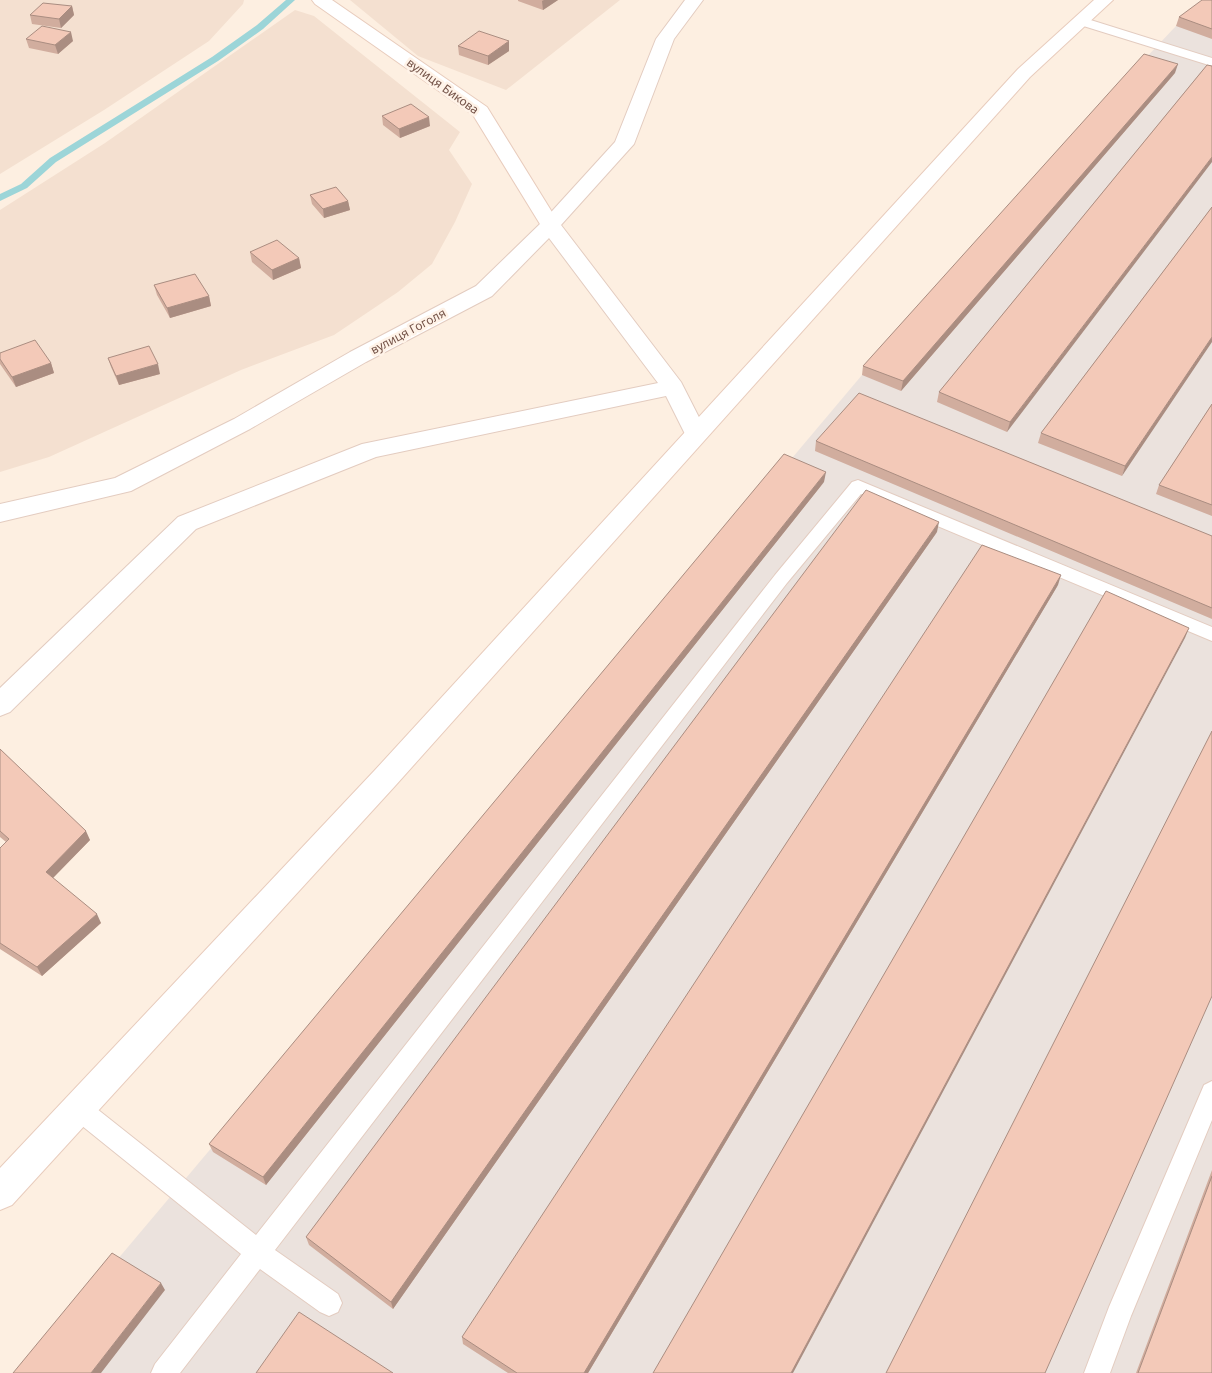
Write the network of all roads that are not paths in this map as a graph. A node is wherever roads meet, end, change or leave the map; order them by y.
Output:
1 (321, 0) edge
2 (694, 0) edge
3 (1104, 0) edge
4 (1081, 21) junction
5 (1212, 62) edge
6 (550, 225) junction
7 (673, 387) junction
8 (696, 435) junction
9 (0, 513) edge
10 (1212, 634) edge
11 (0, 705) edge
12 (1212, 1092) edge
13 (80, 1109) junction
14 (3, 1182) edge
15 (259, 1253) junction
16 (329, 1303) dead end
17 (164, 1373) edge
18 (1097, 1373) edge

1 - 6 street, вулиця Бикова
2 - 6 street, вулиця Гоголя
3 - 4 street
4 - 5 lane
4 - 8 street
6 - 7 street, вулиця Бикова
6 - 9 street, вулиця Гоголя
7 - 8 street, вулиця Бикова
7 - 11 street
8 - 13 street
10 - 15 lane
12 - 18 lane
13 - 14 street
13 - 15 lane
15 - 16 lane
15 - 17 lane

